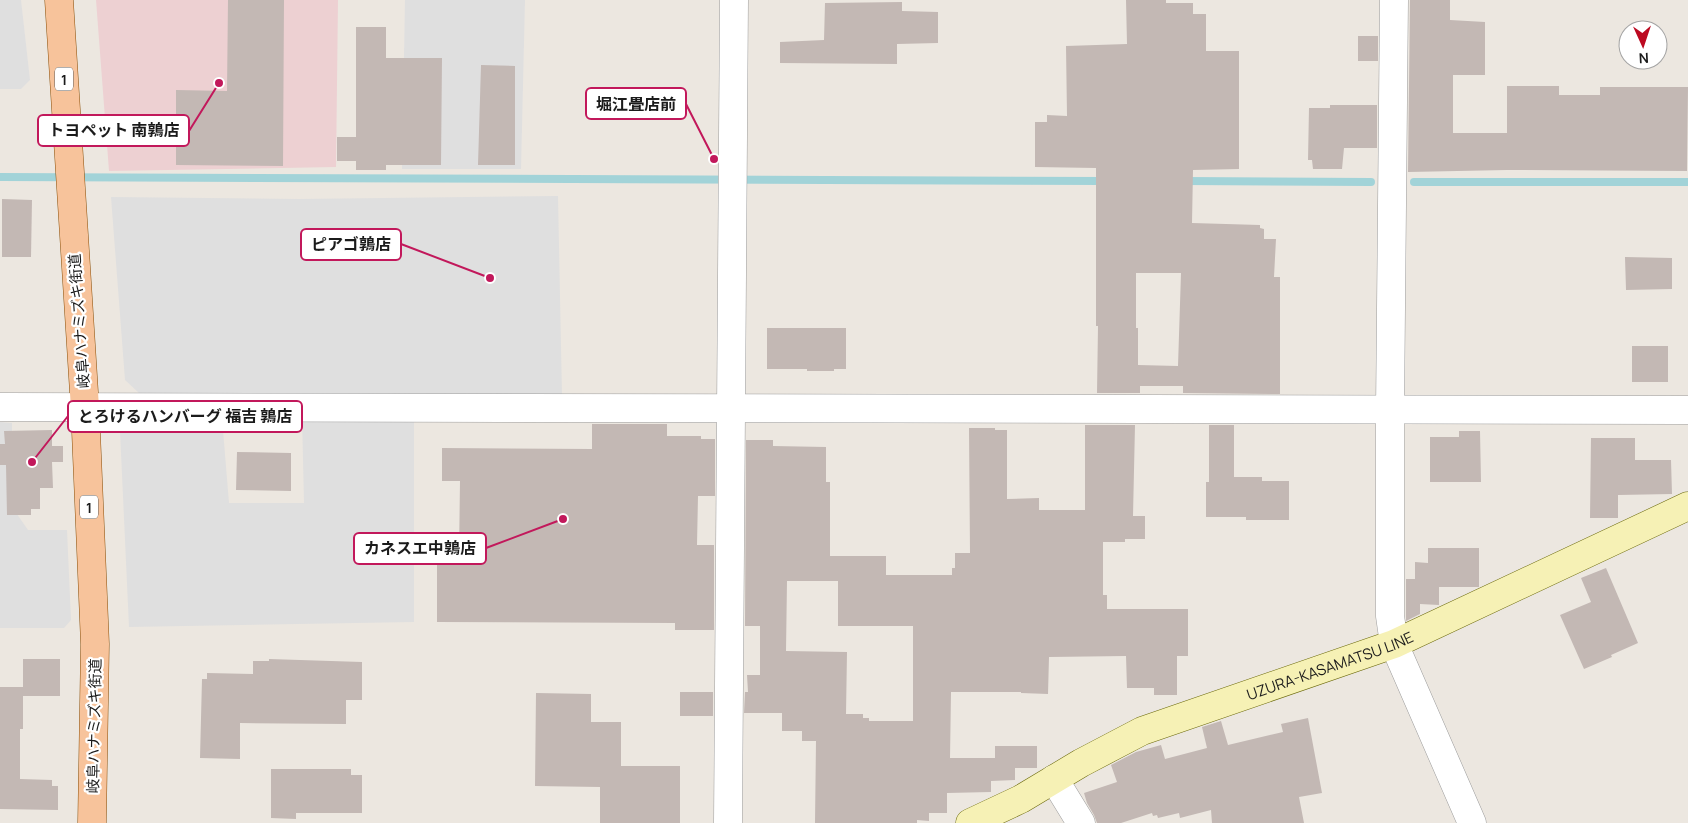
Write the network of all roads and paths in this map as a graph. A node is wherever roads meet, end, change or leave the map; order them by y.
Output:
1 (59, 0) edge
2 (734, 0) edge
3 (1394, 0) edge
4 (0, 407) edge
5 (85, 408) junction
6 (731, 408) junction
7 (1688, 410) edge
8 (1390, 411) junction
9 (1688, 506) edge
10 (1394, 644) junction
11 (1054, 779) junction
12 (92, 823) edge
13 (728, 823) edge
14 (970, 823) edge
15 (1081, 823) edge
16 (1472, 823) edge

1 - 5 main road, 岐阜ハナミズキ街道 / 1
2 - 6 street
3 - 8 street
4 - 5 street
5 - 6 street
5 - 12 main road, 岐阜ハナミズキ街道 / 1
6 - 8 street
6 - 13 street
7 - 8 street
8 - 10 street
9 - 10 main road, UZURA-KASAMATSU LINE
10 - 11 main road, UZURA-KASAMATSU LINE
10 - 16 street
11 - 14 main road, UZURA-KASAMATSU LINE
11 - 15 street

